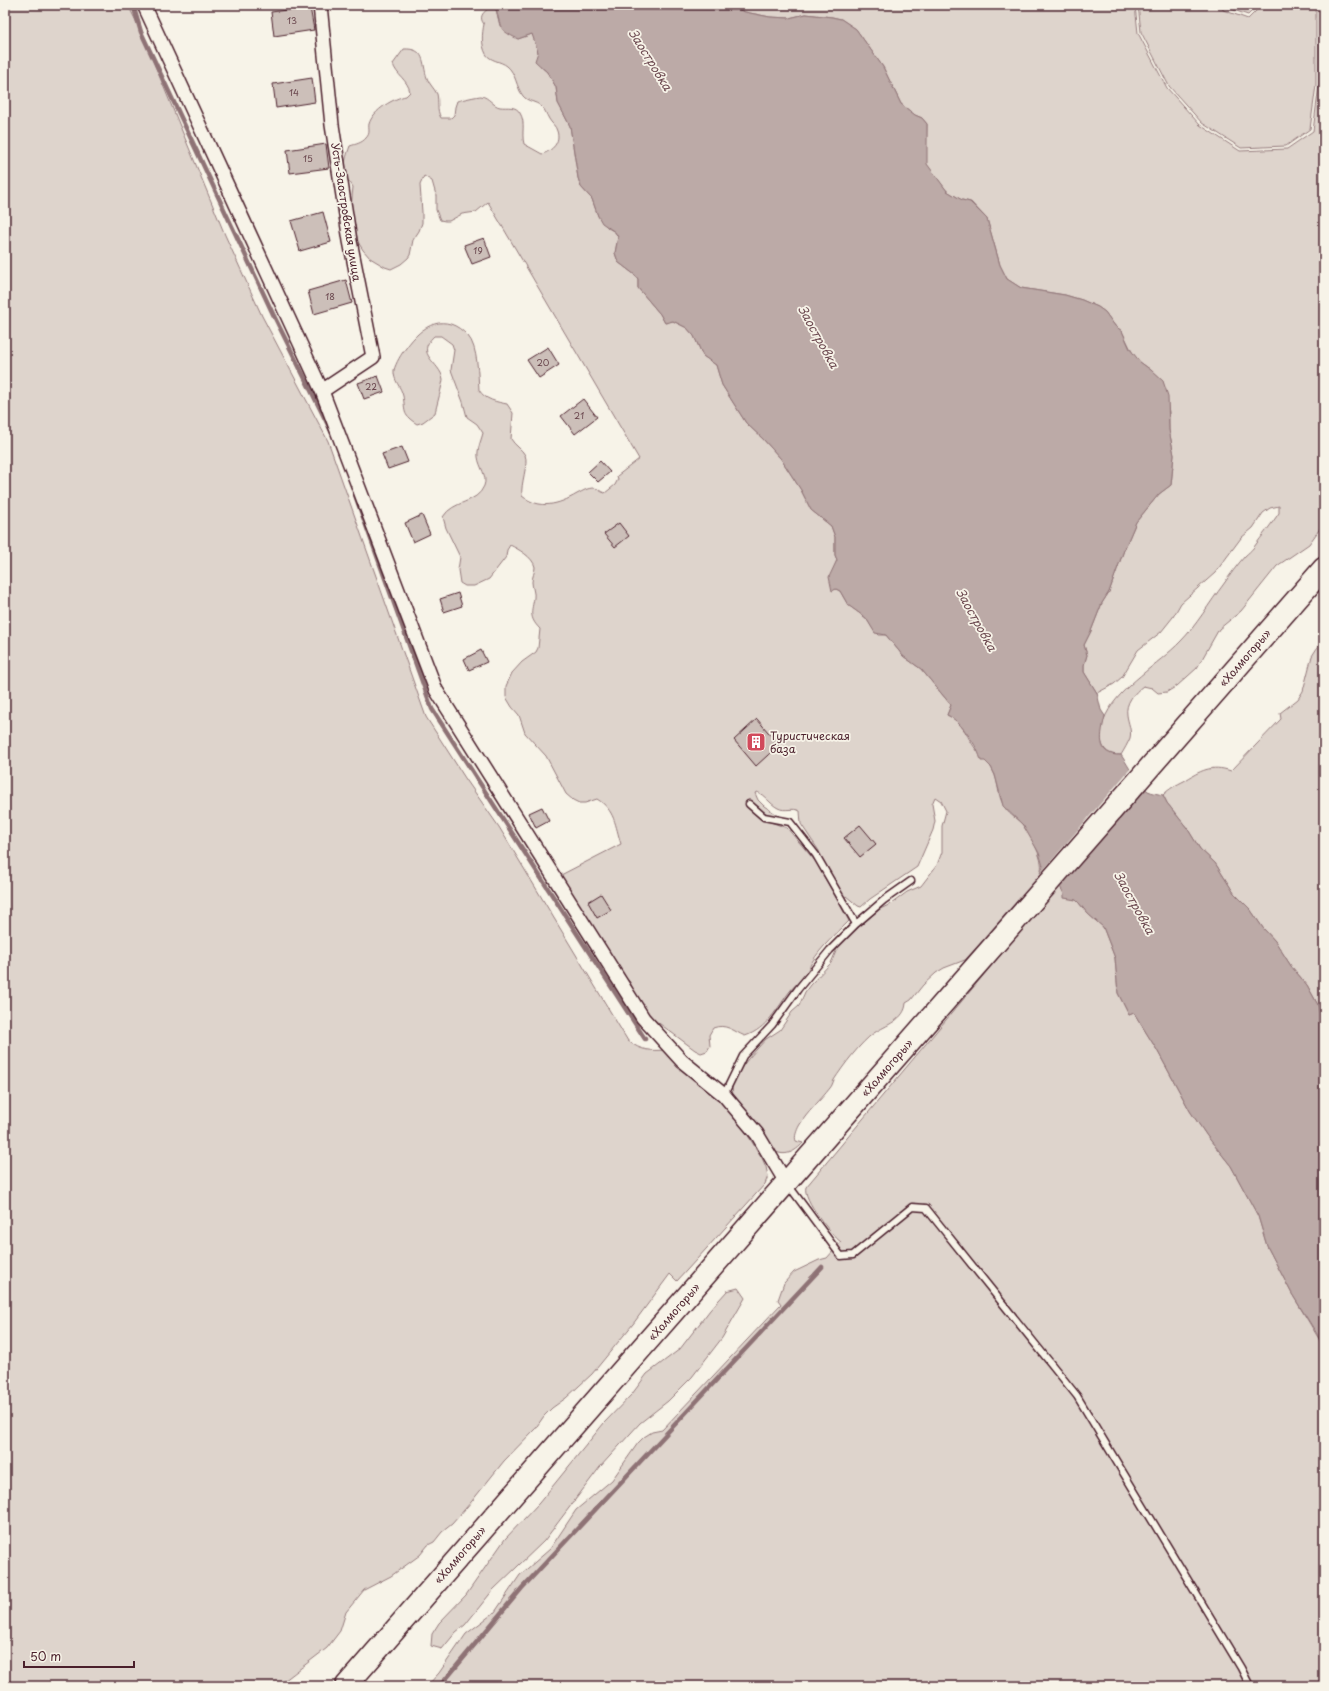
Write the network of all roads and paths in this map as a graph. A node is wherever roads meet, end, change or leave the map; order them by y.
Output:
1 (144, 5) edge
2 (320, 5) edge
3 (322, 391) junction
4 (1324, 568) edge
5 (748, 804) dead end
6 (911, 881) dead end
7 (856, 924) junction
8 (724, 1095) junction
9 (787, 1184) junction
10 (346, 1686) edge
11 (1250, 1686) edge

1 - 3 street
2 - 3 street, Усть-Заостровская улица
3 - 8 street
4 - 9 highway, «Холмогоры»
5 - 7 lane
6 - 7 lane
7 - 8 lane
8 - 9 street
9 - 10 highway, «Холмогоры»
9 - 11 lane

